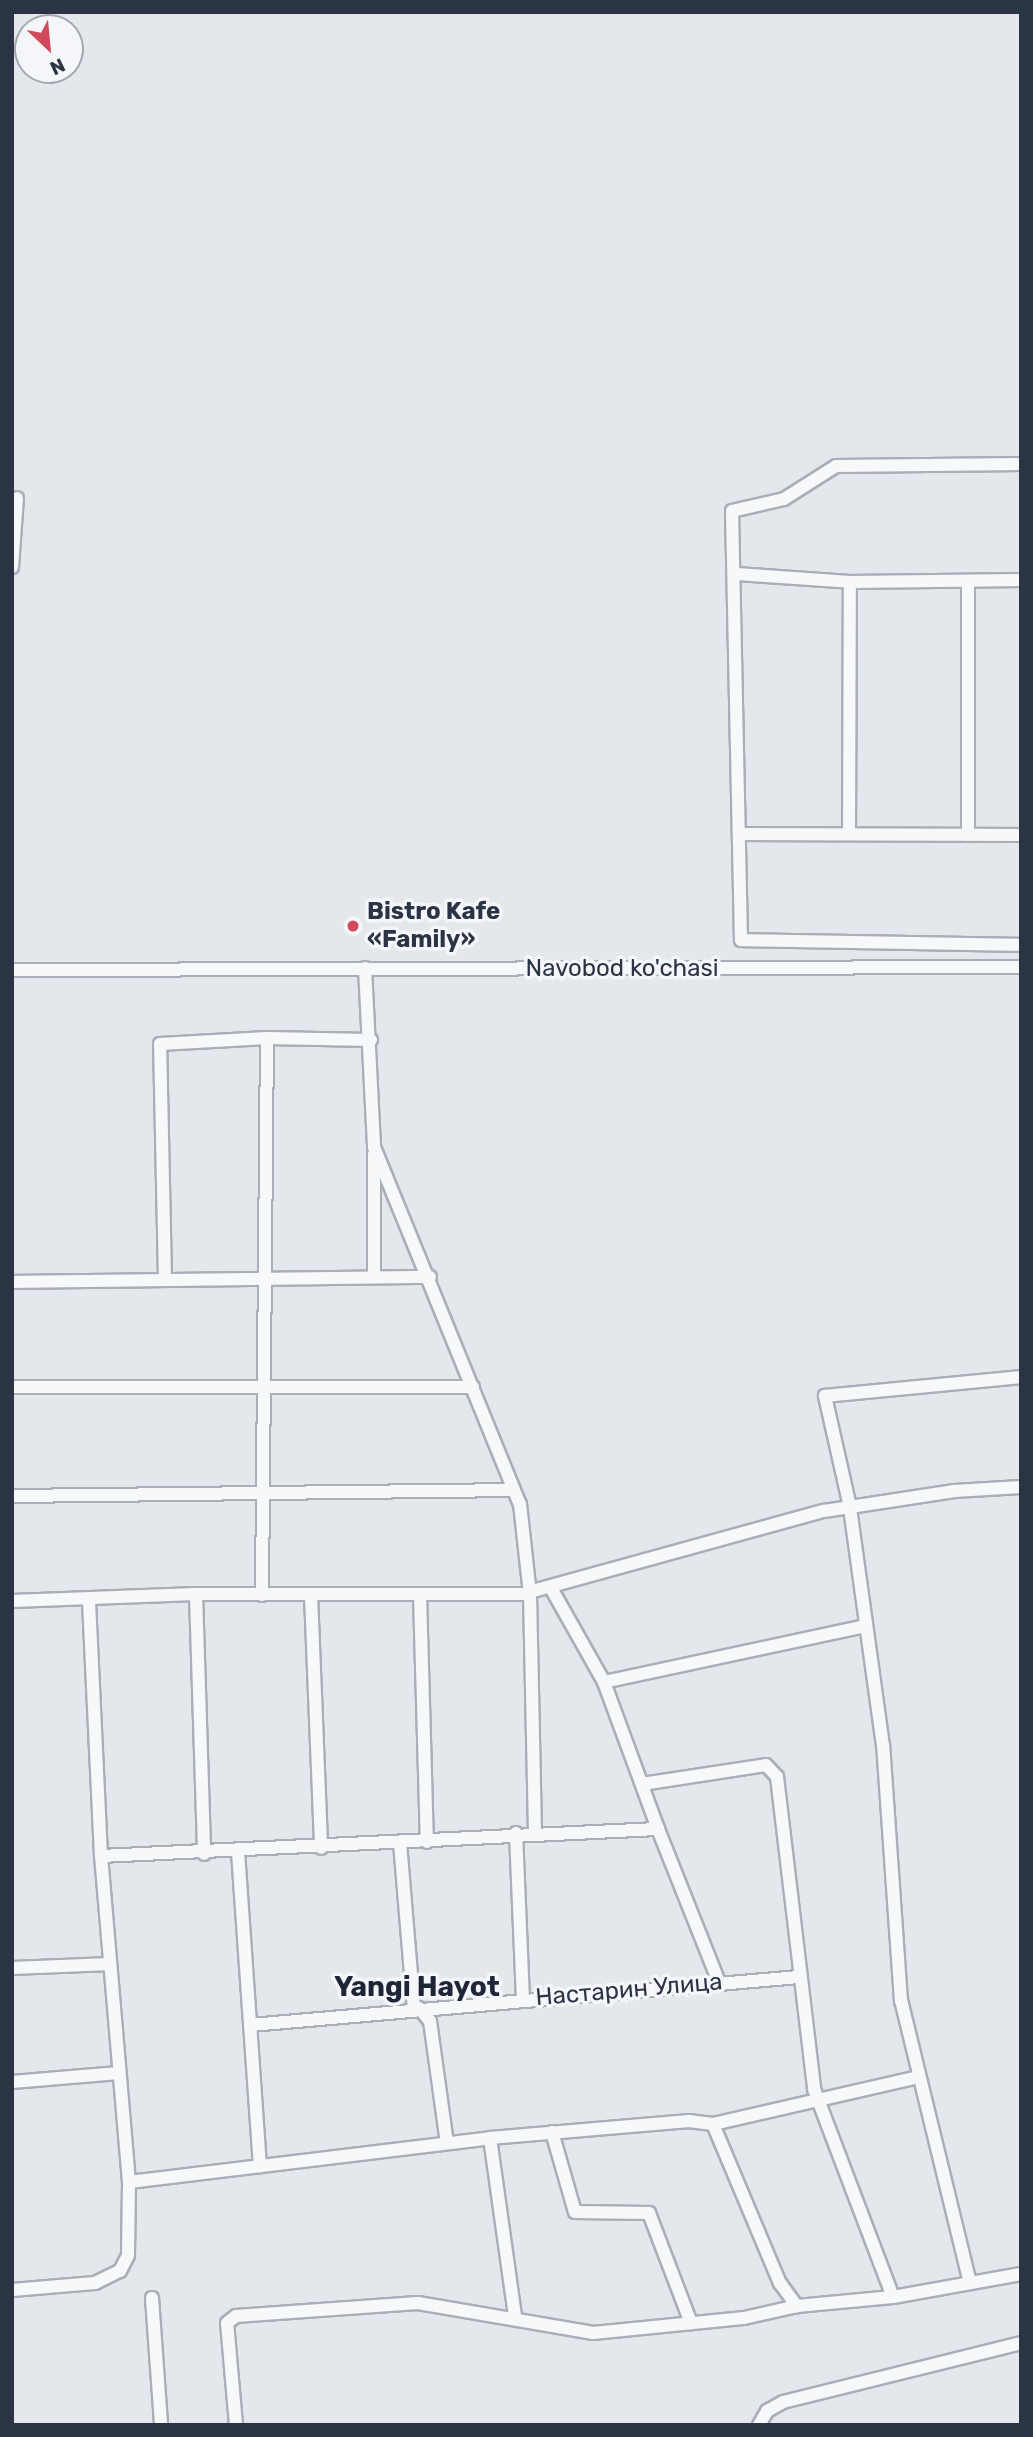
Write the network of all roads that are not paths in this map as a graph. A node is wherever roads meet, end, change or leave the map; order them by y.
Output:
1 (1021, 464) edge
2 (18, 498) dead end
3 (12, 567) edge
4 (737, 574) junction
5 (1021, 580) edge
6 (850, 582) junction
7 (968, 582) junction
8 (742, 834) junction
9 (849, 834) junction
10 (968, 835) junction
11 (1021, 835) edge
12 (1021, 944) edge
13 (1021, 967) edge
14 (365, 968) junction
15 (12, 970) edge
16 (267, 1038) junction
17 (371, 1040) junction
18 (374, 1147) junction
19 (266, 1276) junction
20 (374, 1277) junction
21 (430, 1277) junction
22 (165, 1279) junction
23 (12, 1283) edge
24 (1021, 1377) edge
25 (266, 1384) junction
26 (12, 1387) edge
27 (473, 1387) junction
28 (1021, 1487) edge
29 (514, 1490) junction
30 (266, 1491) junction
31 (12, 1496) edge
32 (850, 1507) junction
33 (551, 1588) junction
34 (530, 1593) junction
35 (196, 1594) junction
36 (262, 1595) junction
37 (312, 1595) junction
38 (420, 1595) junction
39 (89, 1600) junction
40 (12, 1601) edge
41 (866, 1626) junction
42 (604, 1682) junction
43 (642, 1784) junction
44 (659, 1829) junction
45 (516, 1833) junction
46 (535, 1834) junction
47 (427, 1842) junction
48 (400, 1843) junction
49 (321, 1848) junction
50 (238, 1852) junction
51 (204, 1854) junction
52 (101, 1856) junction
53 (110, 1964) junction
54 (12, 1968) edge
55 (799, 1977) junction
56 (719, 1982) junction
57 (523, 1998) junction
58 (417, 2008) junction
59 (251, 2025) junction
60 (119, 2073) junction
61 (919, 2077) junction
62 (12, 2082) edge
63 (818, 2099) junction
64 (713, 2124) junction
65 (552, 2132) junction
66 (490, 2138) junction
67 (447, 2143) junction
68 (260, 2165) junction
69 (129, 2182) junction
70 (1021, 2274) edge
71 (970, 2283) junction
72 (12, 2290) edge
73 (893, 2297) junction
74 (152, 2298) dead end
75 (797, 2306) junction
76 (515, 2317) junction
77 (691, 2323) junction
78 (1021, 2343) edge
79 (161, 2425) edge
80 (236, 2425) edge
81 (759, 2425) edge

1 - 4 street
2 - 3 street
4 - 6 street
4 - 8 street
5 - 7 street
6 - 7 street
6 - 9 street
7 - 10 street
8 - 9 street
8 - 12 street
9 - 10 street
10 - 11 street
13 - 14 street, Navobod ko'chasi
14 - 15 street, Navobod ko'chasi
14 - 17 street
16 - 17 street
16 - 19 street
16 - 22 street
17 - 18 street
18 - 20 street
18 - 21 street
19 - 20 street
19 - 22 street
19 - 25 street
20 - 21 street
21 - 27 street
22 - 23 street
24 - 32 street
25 - 26 street
25 - 27 street
25 - 30 street
27 - 29 street
28 - 32 street
29 - 30 street
29 - 34 street
30 - 31 street
30 - 36 street
32 - 33 street
32 - 41 street
33 - 34 street
33 - 42 street
34 - 38 street
34 - 46 street
35 - 36 street
35 - 39 street
35 - 51 street
36 - 37 street
37 - 38 street
37 - 49 street
38 - 47 street
39 - 40 street
39 - 52 street
41 - 42 street
41 - 61 street
42 - 43 street
43 - 44 street
43 - 55 street
44 - 46 street
44 - 56 street
45 - 46 street
45 - 47 street
45 - 57 street
47 - 48 street
48 - 49 street
48 - 58 street
49 - 50 street
50 - 51 street
50 - 59 street
51 - 52 street
52 - 53 street
53 - 54 street
53 - 60 street
55 - 56 street, Настарин Улица
55 - 63 street
56 - 57 street, Настарин Улица
57 - 58 street, Настарин Улица
58 - 59 street, Настарин Улица
58 - 67 street
59 - 68 street
60 - 62 street
60 - 69 street
61 - 63 street
61 - 71 street
63 - 64 street
63 - 73 street
64 - 65 street
64 - 75 street
65 - 66 street
65 - 77 street
66 - 67 street
66 - 76 street
67 - 68 street
68 - 69 street
69 - 72 street
70 - 71 street
71 - 73 street
73 - 75 street
74 - 79 street
75 - 77 street
76 - 77 street
76 - 80 street
78 - 81 street

